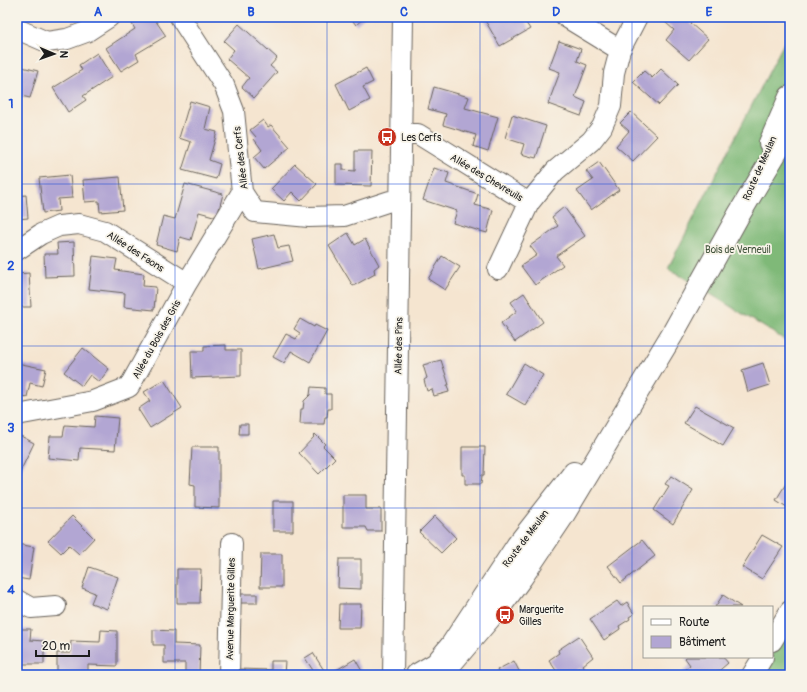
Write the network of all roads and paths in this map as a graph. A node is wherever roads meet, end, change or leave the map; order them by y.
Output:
1 (109, 17) edge
2 (180, 17) edge
3 (566, 17) edge
4 (637, 17) edge
5 (403, 25) edge
6 (17, 29) edge
7 (620, 50) junction
8 (790, 97) edge
9 (790, 129) edge
10 (402, 134) junction
11 (242, 192) junction
12 (400, 201) junction
13 (529, 202) junction
14 (738, 216) junction
15 (17, 250) edge
16 (498, 269) dead end
17 (187, 283) junction
18 (633, 398) junction
19 (17, 415) edge
20 (232, 543) dead end
21 (17, 600) edge
22 (56, 606) dead end
23 (790, 611) edge
24 (773, 639) edge
25 (762, 658) edge
26 (229, 675) edge
27 (393, 675) edge
28 (417, 675) edge
29 (446, 675) edge
30 (752, 675) edge

1 - 6 street
2 - 11 street, Allée des Cerfs
3 - 7 street
4 - 7 street, Allée des Chevreuils
5 - 10 street, Allée des Pins
7 - 13 street, Allée des Chevreuils
8 - 14 main road, Route de Meulan
9 - 14 main road, Route de Meulan
10 - 12 street, Allée des Pins
10 - 13 street, Allée des Chevreuils
11 - 12 street, Allée des Cerfs
11 - 17 street, Allée du Bois des Gris
12 - 27 street, Allée des Pins
13 - 16 street, Allée des Chevreuils
14 - 18 main road, Route de Meulan
15 - 17 street, Allée des Faons
17 - 19 street, Allée du Bois des Gris
18 - 28 main road, Route de Meulan
18 - 29 main road, Route de Meulan
20 - 26 street, Avenue Marguerite Gilles
21 - 22 street
23 - 24 street
25 - 30 street

